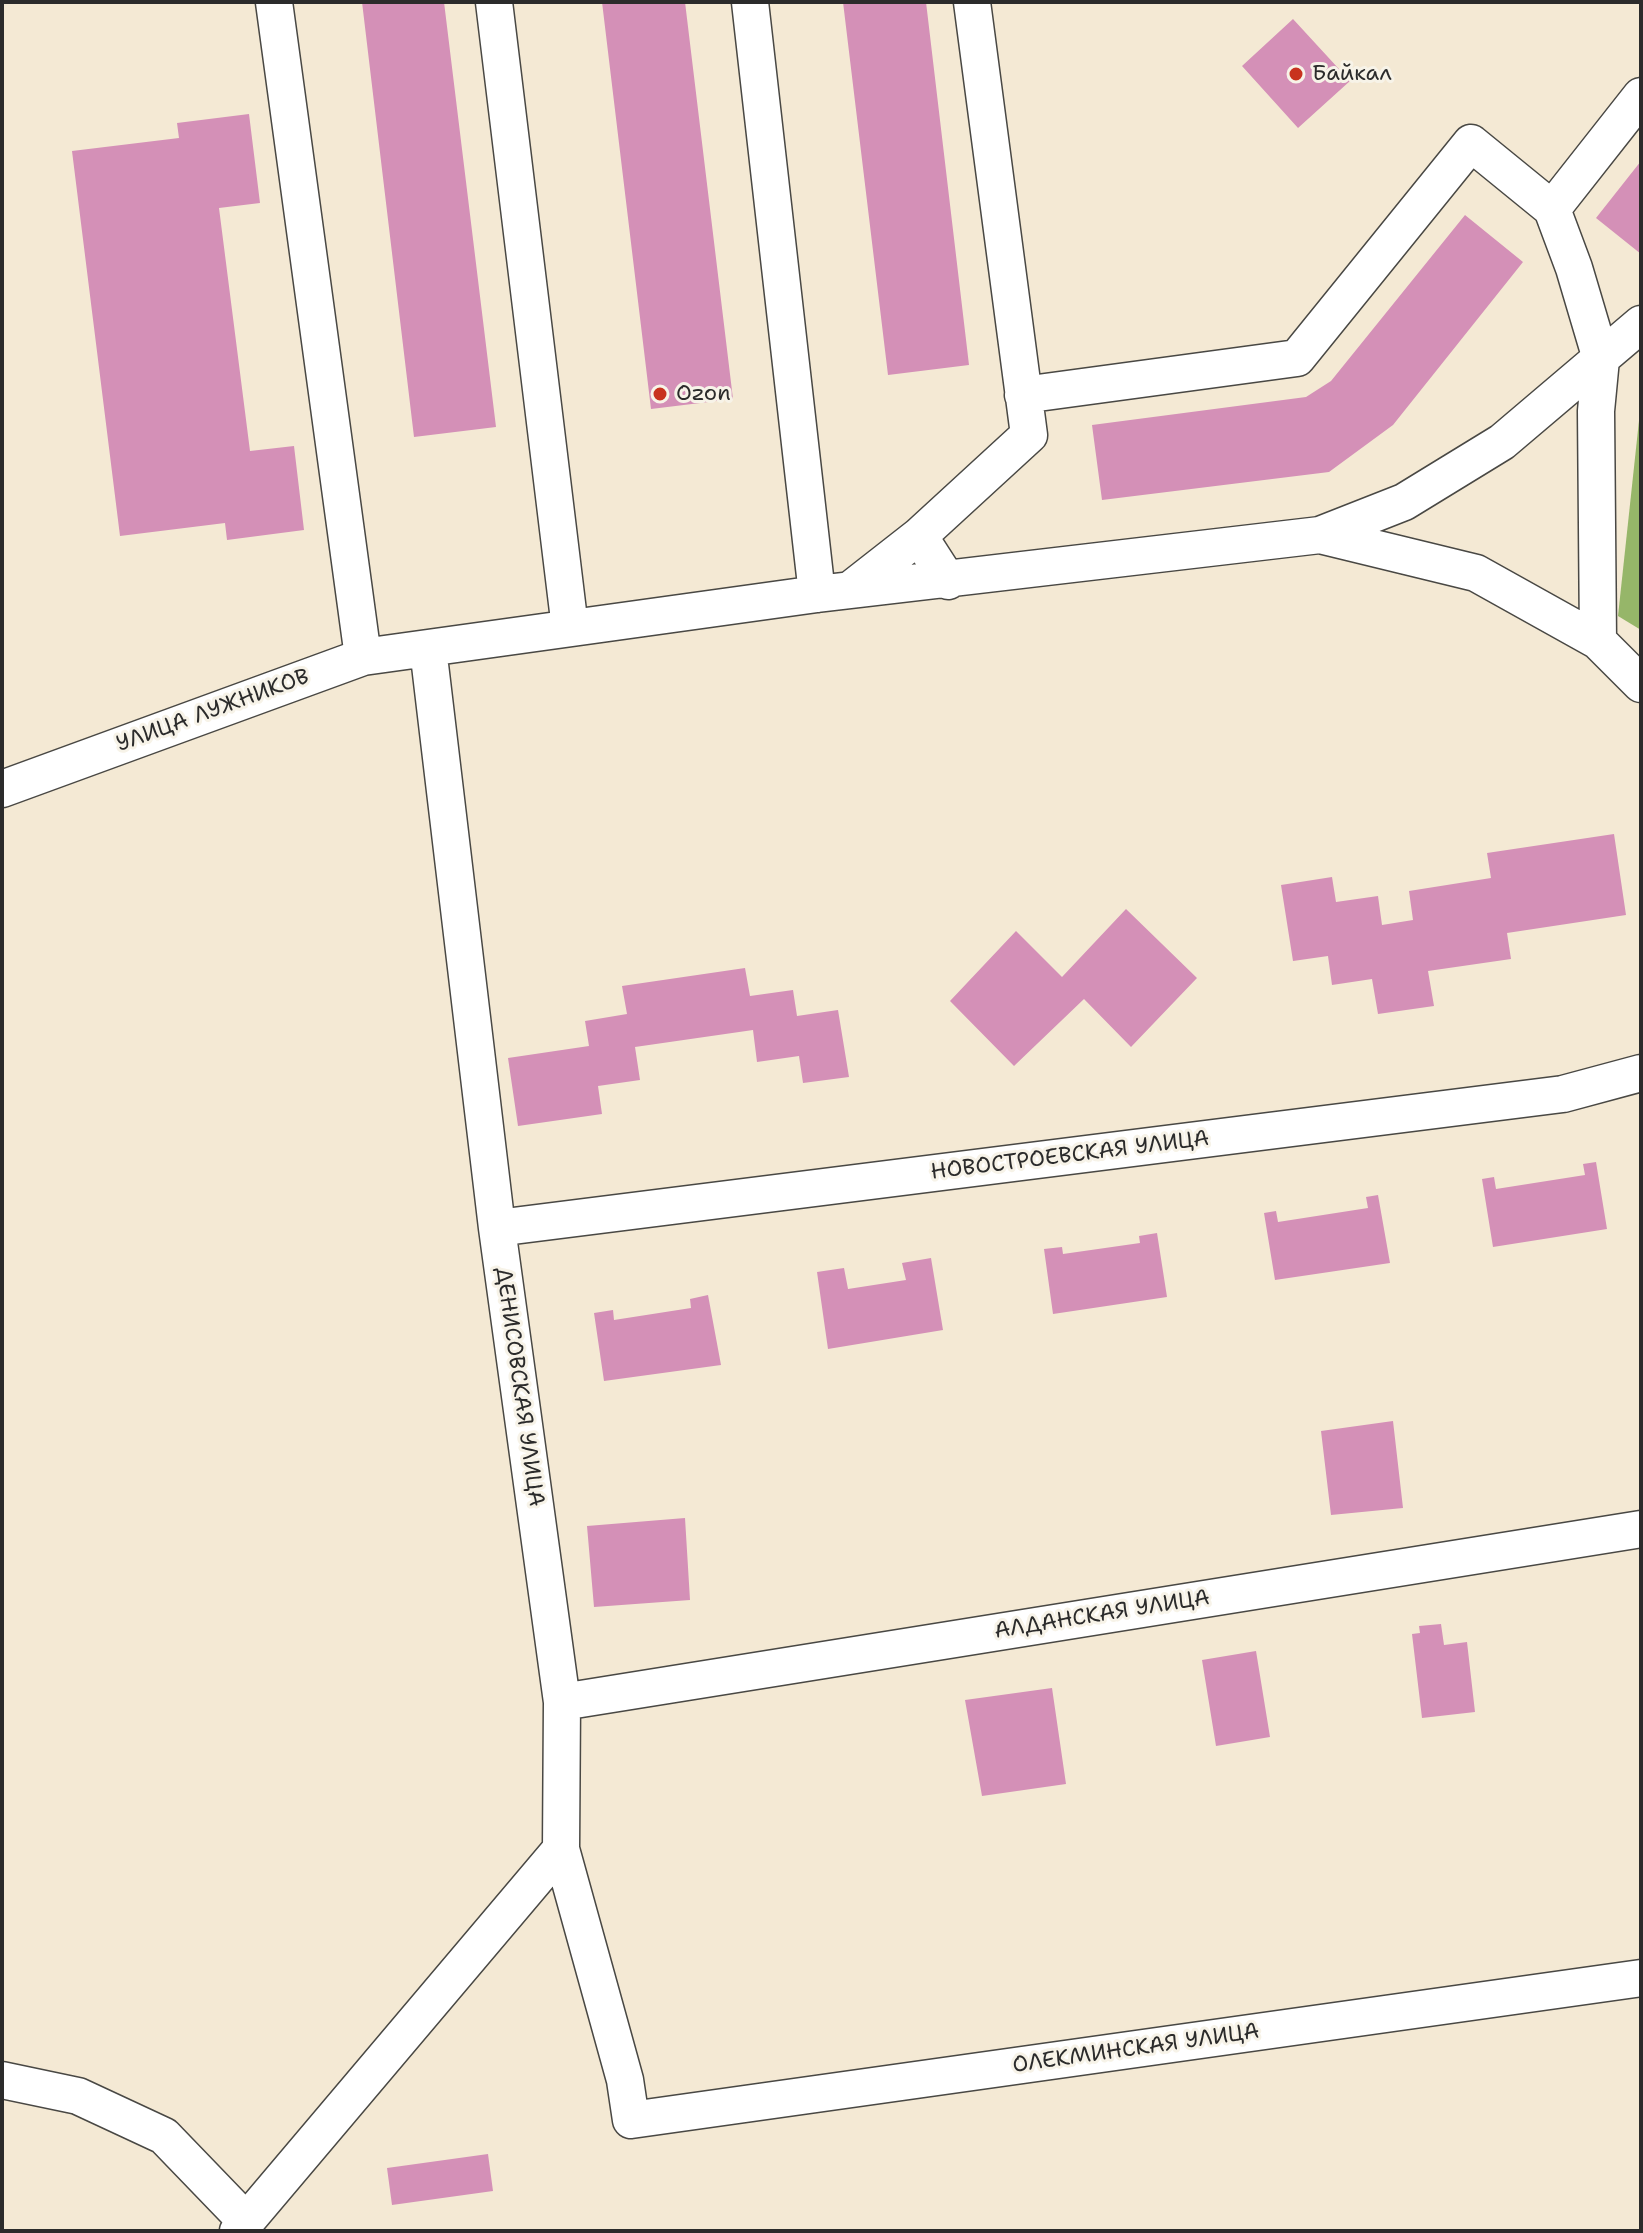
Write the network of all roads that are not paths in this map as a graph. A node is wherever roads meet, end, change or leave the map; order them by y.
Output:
1 (274, 2) edge
2 (494, 2) edge
3 (750, 2) edge
4 (972, 2) edge
5 (1641, 96) edge
6 (1552, 209) junction
7 (1641, 324) edge
8 (1601, 359) junction
9 (1093, 385) junction
10 (1023, 395) junction
11 (1029, 435) junction
12 (1320, 535) junction
13 (919, 536) junction
14 (948, 581) junction
15 (834, 592) junction
16 (570, 628) junction
17 (1598, 641) junction
18 (428, 648) junction
19 (363, 657) junction
20 (1641, 684) edge
21 (2, 789) edge
22 (1641, 1073) edge
23 (497, 1228) junction
24 (1641, 1529) edge
25 (562, 1702) junction
26 (561, 1849) junction
27 (1641, 1978) edge
28 (2, 2080) edge
29 (631, 2120) joint
30 (242, 2226) edge

1 - 19 street
2 - 16 street
3 - 15 street
4 - 10 street
5 - 6 street
6 - 8 street
6 - 9 street
7 - 8 street
8 - 12 street
8 - 17 street
9 - 10 street
9 - 11 street
10 - 11 street
11 - 13 street
12 - 14 street, УЛИЦА ЛУЖНИКОВ
12 - 17 street
13 - 14 street
13 - 15 street
14 - 15 street, УЛИЦА ЛУЖНИКОВ
15 - 16 street, УЛИЦА ЛУЖНИКОВ
16 - 18 street, УЛИЦА ЛУЖНИКОВ
17 - 20 street
18 - 19 street, УЛИЦА ЛУЖНИКОВ
18 - 23 street, ДЕНИСОВСКАЯ УЛИЦА
19 - 21 street, УЛИЦА ЛУЖНИКОВ
22 - 23 street, НОВОСТРОЕВСКАЯ УЛИЦА
23 - 25 street, ДЕНИСОВСКАЯ УЛИЦА
24 - 25 street, АЛДАНСКАЯ УЛИЦА
25 - 26 street, ДЕНИСОВСКАЯ УЛИЦА
26 - 29 street, ДЕНИСОВСКАЯ УЛИЦА
26 - 30 street
27 - 29 street, ОЛЕКМИНСКАЯ УЛИЦА
28 - 30 street

